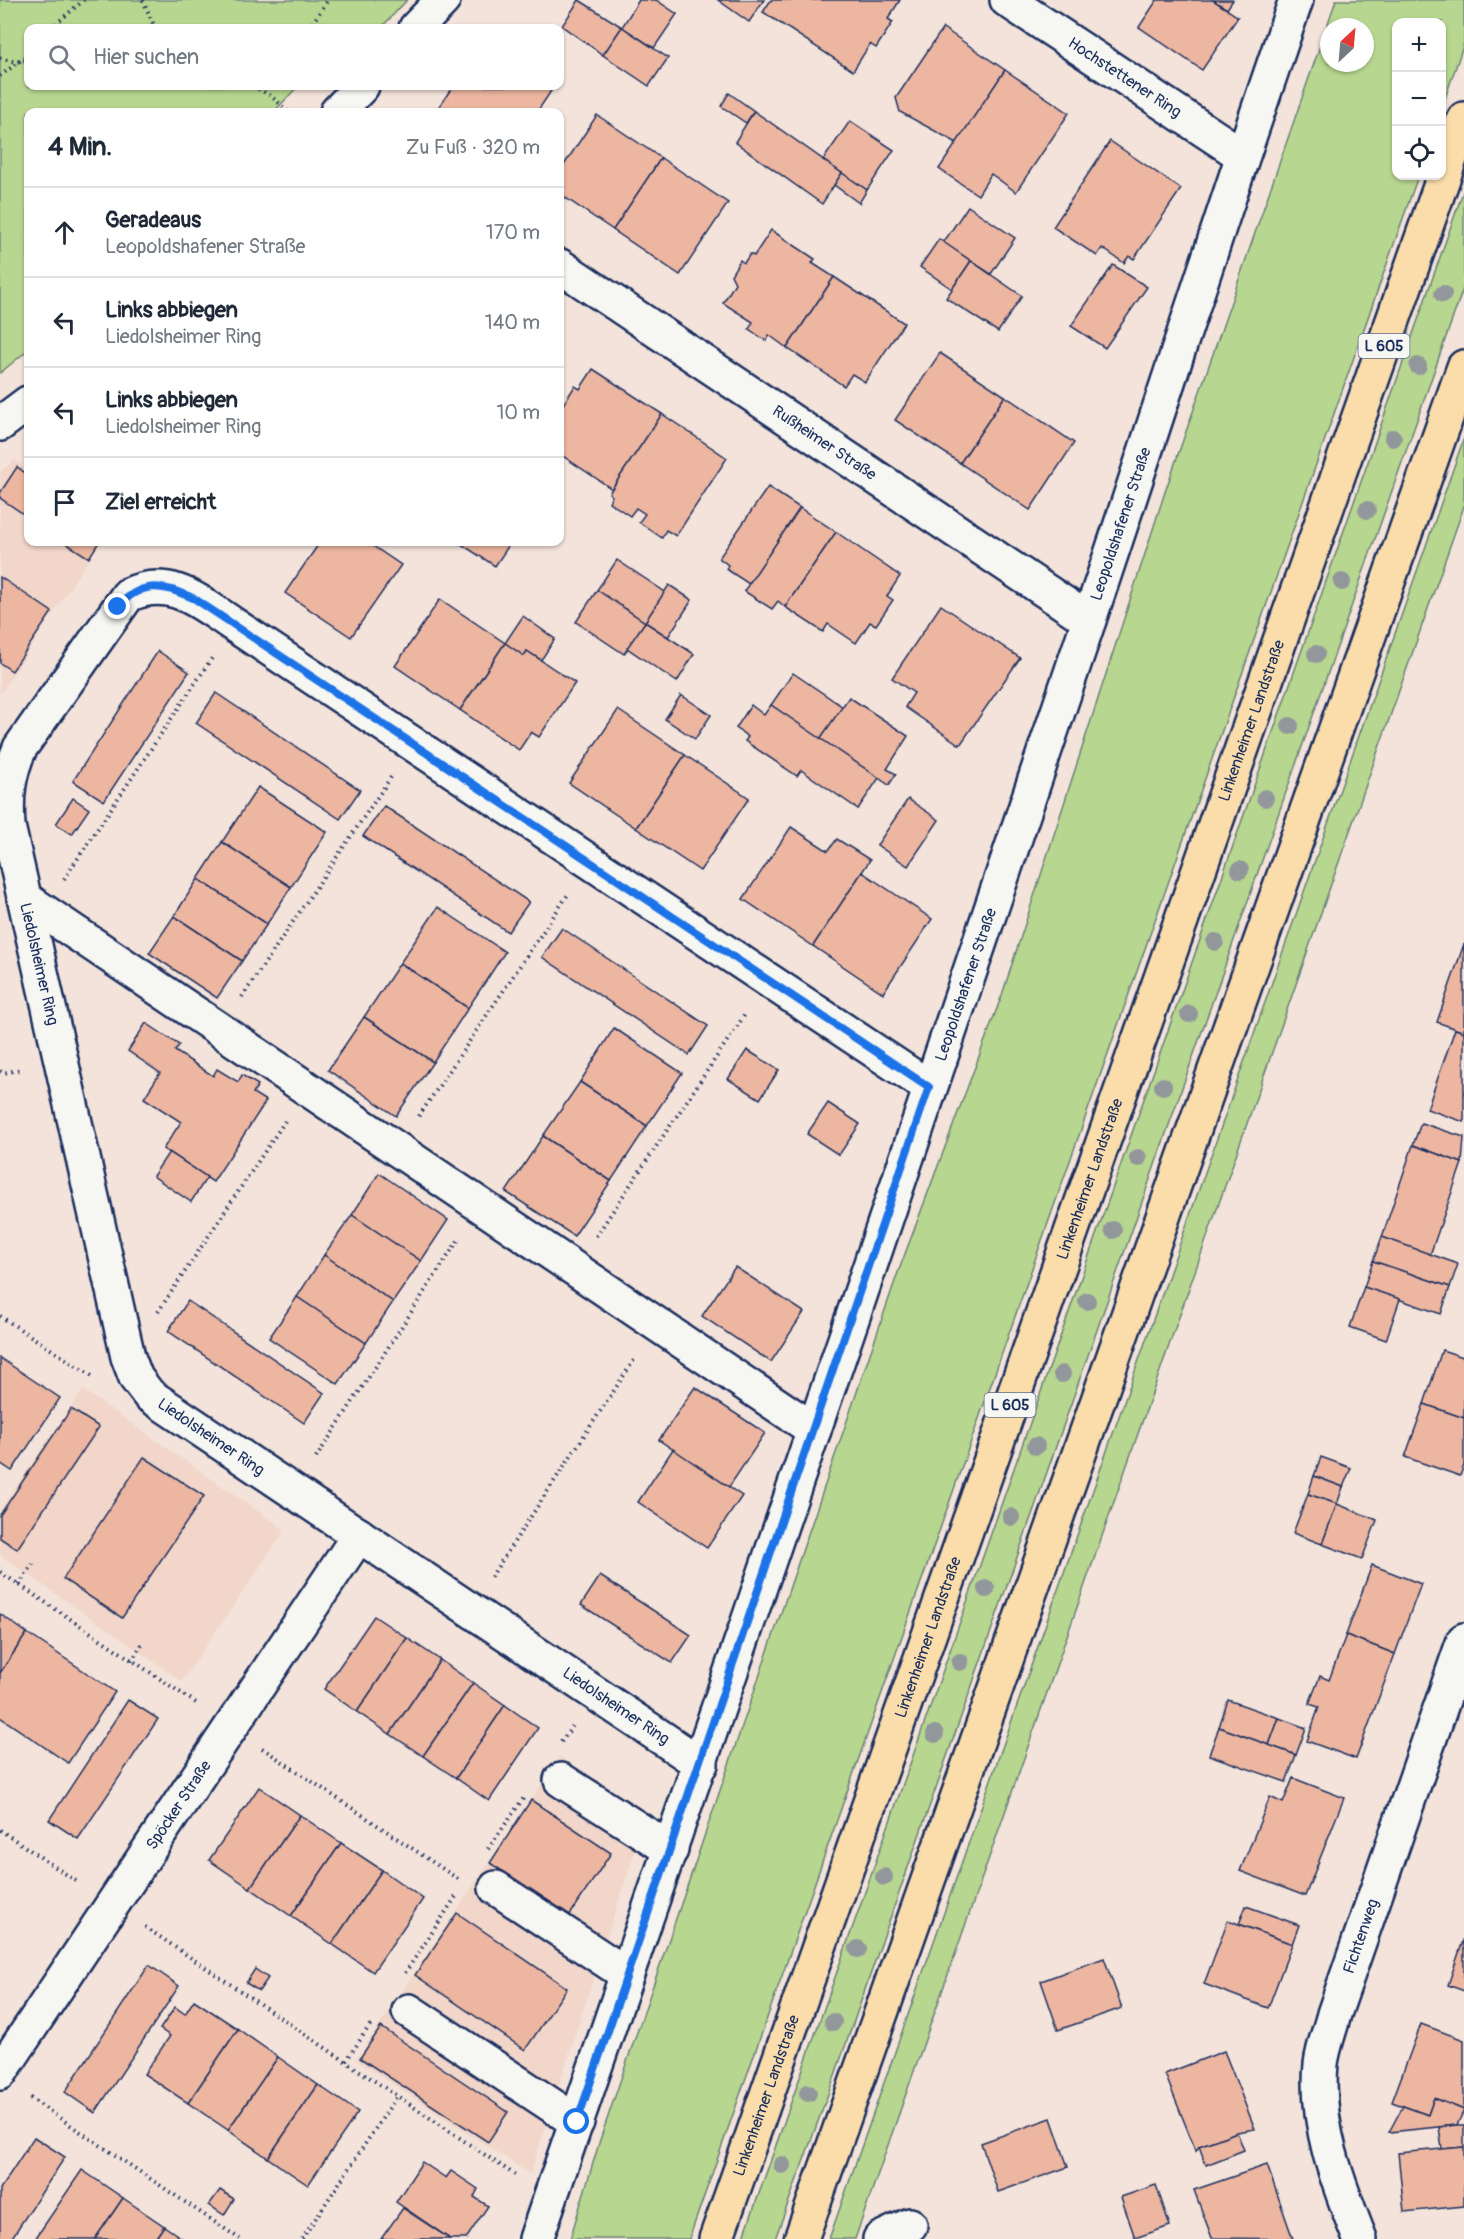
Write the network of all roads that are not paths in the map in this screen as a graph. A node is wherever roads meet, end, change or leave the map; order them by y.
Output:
1 (442, 0) edge
2 (1007, 0) edge
3 (1296, 0) edge
4 (420, 24) edge
5 (358, 90) edge
6 (341, 108) edge
7 (1464, 119) edge
8 (1242, 155) junction
9 (564, 269) edge
10 (1464, 367) edge
11 (24, 406) edge
12 (0, 424) edge
13 (1089, 620) junction
14 (33, 905) junction
15 (929, 1087) junction
16 (814, 1430) junction
17 (359, 1535) junction
18 (1464, 1640) edge
19 (701, 1764) junction
20 (561, 1780) dead end
21 (671, 1850) junction
22 (496, 1888) dead end
23 (626, 1974) junction
24 (409, 2011) dead end
25 (0, 2073) edge
26 (577, 2122) junction
27 (910, 2225) dead end
28 (536, 2239) edge
29 (716, 2239) edge
30 (801, 2239) edge
31 (880, 2239) edge
32 (1360, 2239) edge

1 - 4 street
2 - 8 street, Hochstettener Ring
3 - 8 street, Leopoldshafener Straße
5 - 6 street
7 - 29 main road, Linkenheimer Landstraße / L 605
8 - 13 street, Leopoldshafener Straße
9 - 13 street, Rußheimer Straße
10 - 30 main road
11 - 12 street
13 - 15 street, Leopoldshafener Straße
14 - 15 street, Liedolsheimer Ring
14 - 16 street
14 - 17 street, Liedolsheimer Ring
15 - 16 street, Leopoldshafener Straße
16 - 19 street, Leopoldshafener Straße
17 - 19 street, Liedolsheimer Ring
17 - 25 street, Spöcker Straße
18 - 32 street, Fichtenweg
19 - 21 street, Leopoldshafener Straße
20 - 21 street
21 - 23 street, Leopoldshafener Straße
22 - 23 street
23 - 26 street, Leopoldshafener Straße
24 - 26 street
26 - 28 street, Leopoldshafener Straße
27 - 31 street

